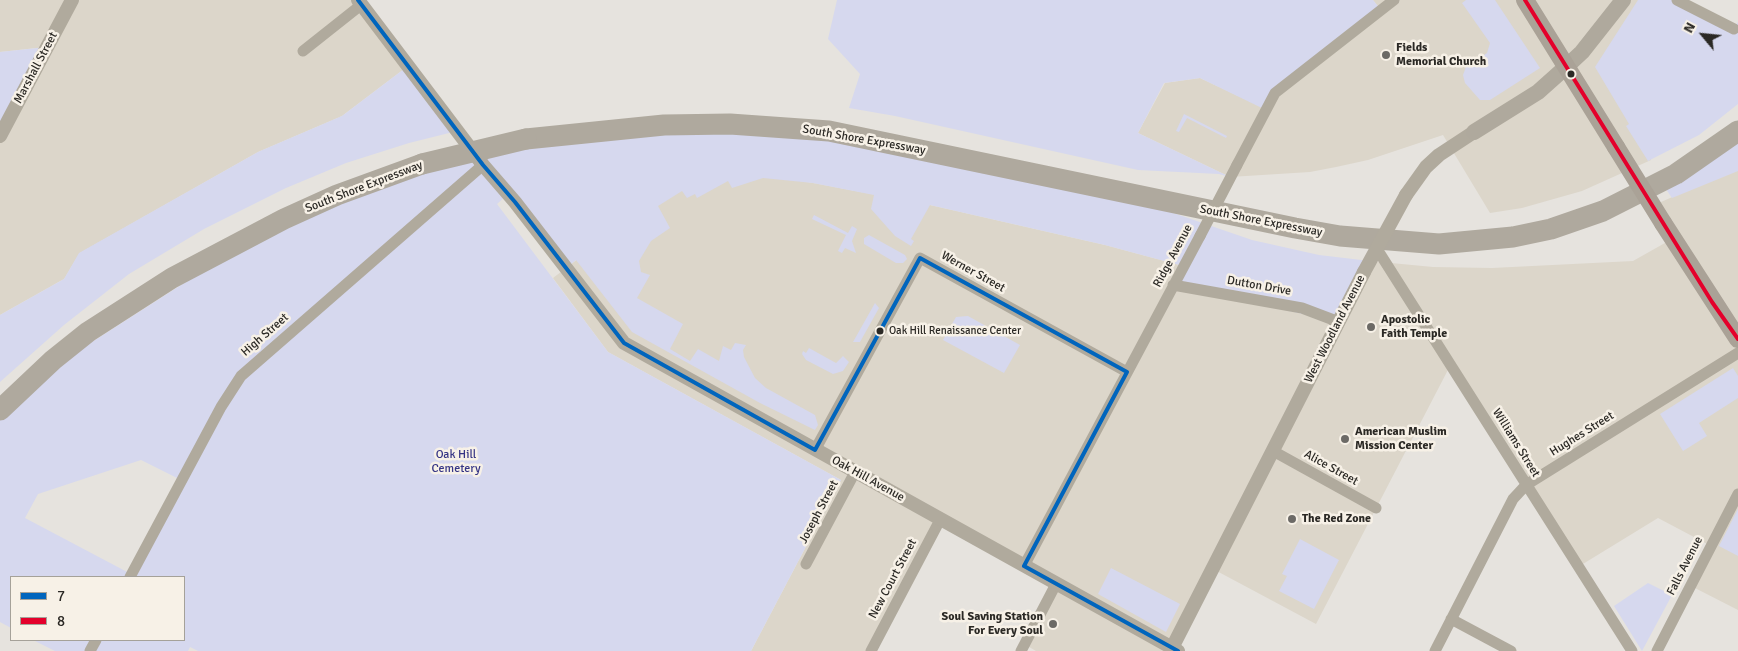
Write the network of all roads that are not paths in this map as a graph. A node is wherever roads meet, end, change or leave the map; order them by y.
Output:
1 (72, 0) edge
2 (1394, 0) edge
3 (1525, 0) edge
4 (1622, 0) edge
5 (1677, 0) edge
6 (360, 2) edge
7 (1734, 30) dead end
8 (303, 51) dead end
9 (1566, 67) junction
10 (1738, 131) edge
11 (1474, 132) joint
12 (0, 136) edge
13 (483, 165) junction
14 (1376, 249) junction
15 (1173, 285) junction
16 (1339, 322) junction
17 (1738, 340) edge
18 (1738, 353) edge
19 (1127, 372) junction
20 (0, 410) edge
21 (816, 450) junction
22 (1273, 451) junction
23 (856, 472) junction
24 (1526, 485) junction
25 (1738, 494) edge
26 (1376, 508) dead end
27 (940, 520) junction
28 (806, 564) dead end
29 (1024, 566) junction
30 (131, 576) edge
31 (1056, 584) junction
32 (1451, 619) junction
33 (1175, 649) edge
34 (871, 651) edge
35 (1021, 651) edge
36 (1435, 651) edge
37 (1511, 651) edge
38 (1632, 651) edge
39 (1657, 651) edge

1 - 12 street, Marshall Street
2 - 15 street, Ridge Avenue, bridge
3 - 9 main road
4 - 9 main road, West Woodland Avenue
5 - 7 street
6 - 8 street
6 - 13 street, Oak Hill Avenue
9 - 11 main road, West Woodland Avenue
9 - 17 main road, bridge
10 - 20 highway, South Shore Expressway, bridge
11 - 14 street, West Woodland Avenue, bridge
13 - 21 street, Oak Hill Avenue
13 - 30 street, High Street
14 - 16 street, West Woodland Avenue, bridge
14 - 24 street, Williams Street
15 - 16 street, Dutton Drive
15 - 19 street, Ridge Avenue
16 - 22 street, West Woodland Avenue
18 - 24 street, Hughes Street
19 - 21 street, Werner Street
19 - 29 street, Ridge Avenue
21 - 23 street, Oak Hill Avenue
22 - 26 street, Alice Street
22 - 33 street, West Woodland Avenue
23 - 27 street, Oak Hill Avenue
23 - 28 street, Joseph Street
24 - 32 street, Hughes Street
24 - 38 street, Williams Street
25 - 39 street, Falls Avenue
27 - 29 street, Oak Hill Avenue
27 - 34 street, New Court Street
29 - 31 street, Oak Hill Avenue
31 - 33 street, Oak Hill Avenue
31 - 35 street
32 - 36 street, Hughes Street
32 - 37 street

